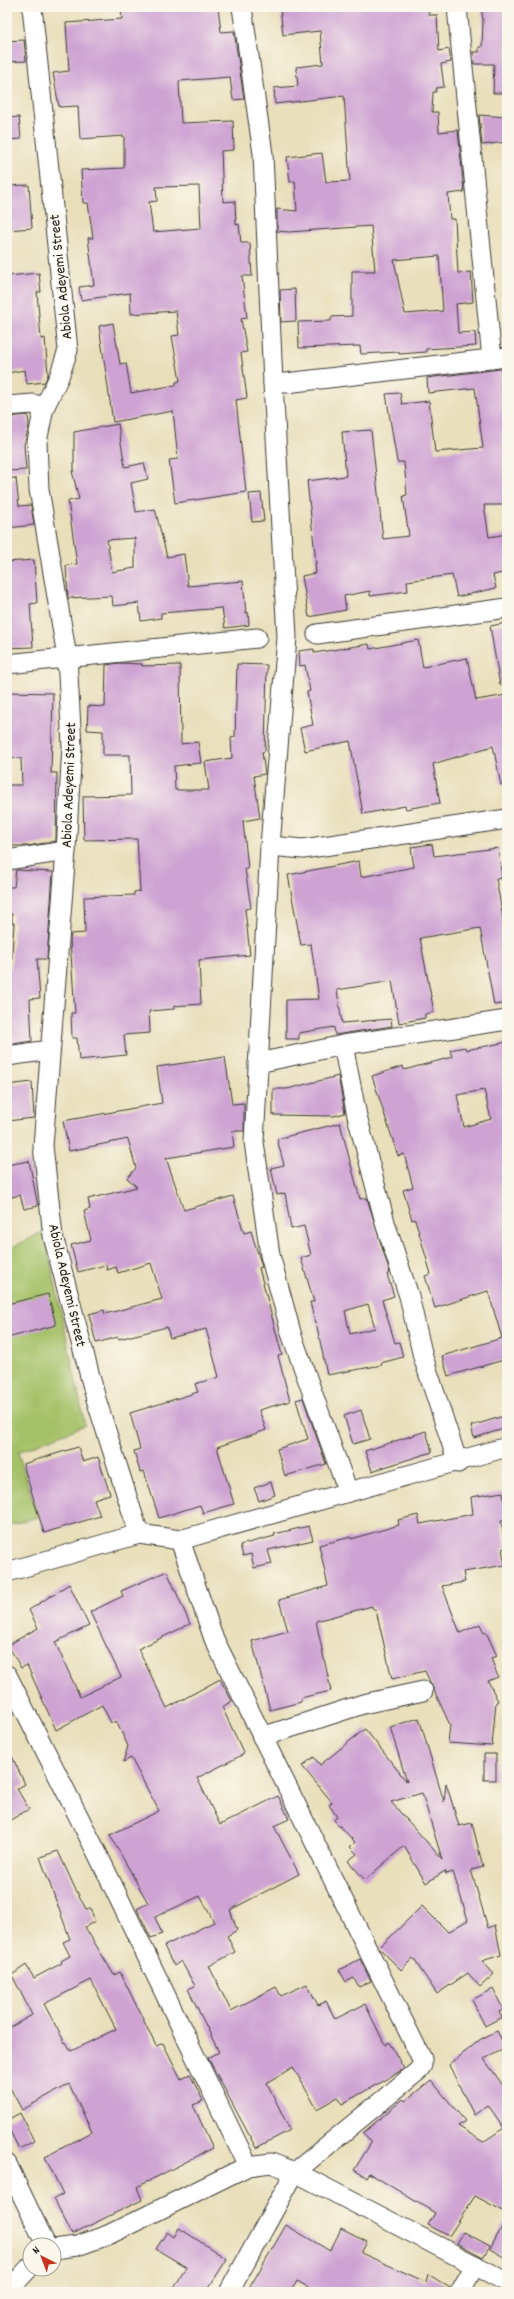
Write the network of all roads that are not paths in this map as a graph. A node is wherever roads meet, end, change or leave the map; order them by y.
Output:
1 (32, 7) edge
2 (242, 7) edge
3 (457, 7) edge
4 (499, 358) edge
5 (273, 383) junction
6 (7, 406) edge
7 (44, 408) junction
8 (507, 608) edge
9 (317, 634) dead end
10 (257, 638) dead end
11 (66, 657) junction
12 (7, 664) edge
13 (507, 819) edge
14 (270, 846) junction
15 (66, 851) junction
16 (7, 860) edge
17 (507, 1020) edge
18 (343, 1045) junction
19 (50, 1050) junction
20 (7, 1056) edge
21 (258, 1063) junction
22 (507, 1447) edge
23 (458, 1462) junction
24 (348, 1492) junction
25 (139, 1534) junction
26 (180, 1540) junction
27 (7, 1572) edge
28 (7, 1675) edge
29 (423, 1691) dead end
30 (262, 1737) junction
31 (7, 2164) edge
32 (248, 2166) junction
33 (295, 2172) junction
34 (42, 2237) edge
35 (62, 2248) edge
36 (475, 2265) junction
37 (22, 2276) edge
38 (507, 2282) edge
39 (7, 2292) edge
40 (229, 2292) edge
41 (460, 2292) edge

1 - 7 street, Abiola Adeyemi Street
2 - 5 street
3 - 4 street
4 - 5 street
5 - 14 street
6 - 7 street
7 - 11 street, Abiola Adeyemi Street
8 - 9 street
10 - 11 street
11 - 12 street
11 - 15 street, Abiola Adeyemi Street
13 - 14 street
14 - 21 street
15 - 16 street
15 - 19 street, Abiola Adeyemi Street
17 - 18 street
18 - 21 street
18 - 23 street
19 - 20 street
19 - 25 street, Abiola Adeyemi Street
21 - 24 street
22 - 23 street
23 - 24 street
24 - 26 street
25 - 26 street
25 - 27 street
26 - 30 street
28 - 32 street
29 - 30 street
30 - 33 street
31 - 34 street
32 - 33 street
32 - 35 street
33 - 36 street
33 - 40 street
36 - 38 street
36 - 41 street
37 - 39 street

